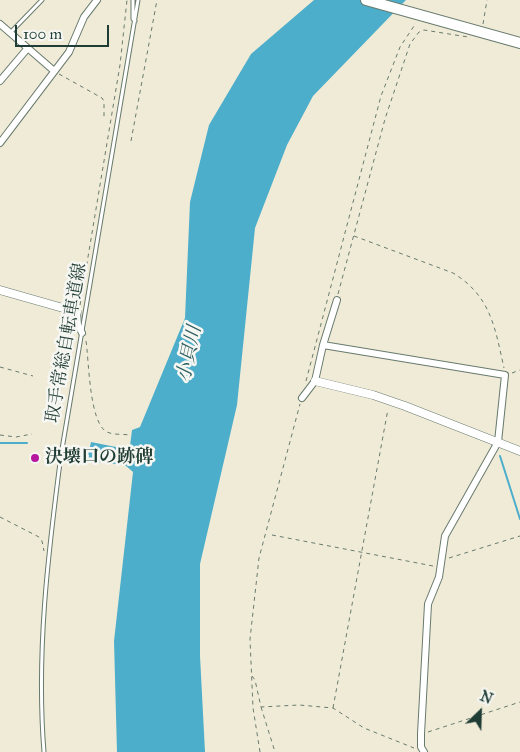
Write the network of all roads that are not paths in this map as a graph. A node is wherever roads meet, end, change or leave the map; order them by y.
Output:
1 (42, 0) edge
2 (98, 0) edge
3 (133, 0) edge
4 (138, 0) edge
5 (366, 0) edge
6 (136, 21) junction
7 (0, 24) edge
8 (10, 33) junction
9 (520, 43) edge
10 (27, 49) junction
11 (54, 70) junction
12 (0, 81) edge
13 (0, 143) edge
14 (0, 290) edge
15 (337, 300) road end
16 (77, 312) joint
17 (82, 333) junction
18 (323, 345) junction
19 (315, 381) junction
20 (302, 398) dead end
21 (498, 442) junction
22 (520, 451) edge
23 (423, 750) edge
24 (44, 752) edge

1 - 8 lane
2 - 11 street
3 - 6 lane
4 - 6 lane, 取手常総自転車道線
5 - 9 main road
6 - 17 lane, 取手常総自転車道線
7 - 8 street
8 - 10 street
10 - 11 street
10 - 12 street
11 - 13 street
14 - 16 street
15 - 18 street
16 - 17 street
17 - 24 lane, 取手常総自転車道線
18 - 19 street
18 - 21 street
19 - 20 street
19 - 21 street
21 - 22 street
21 - 23 street

